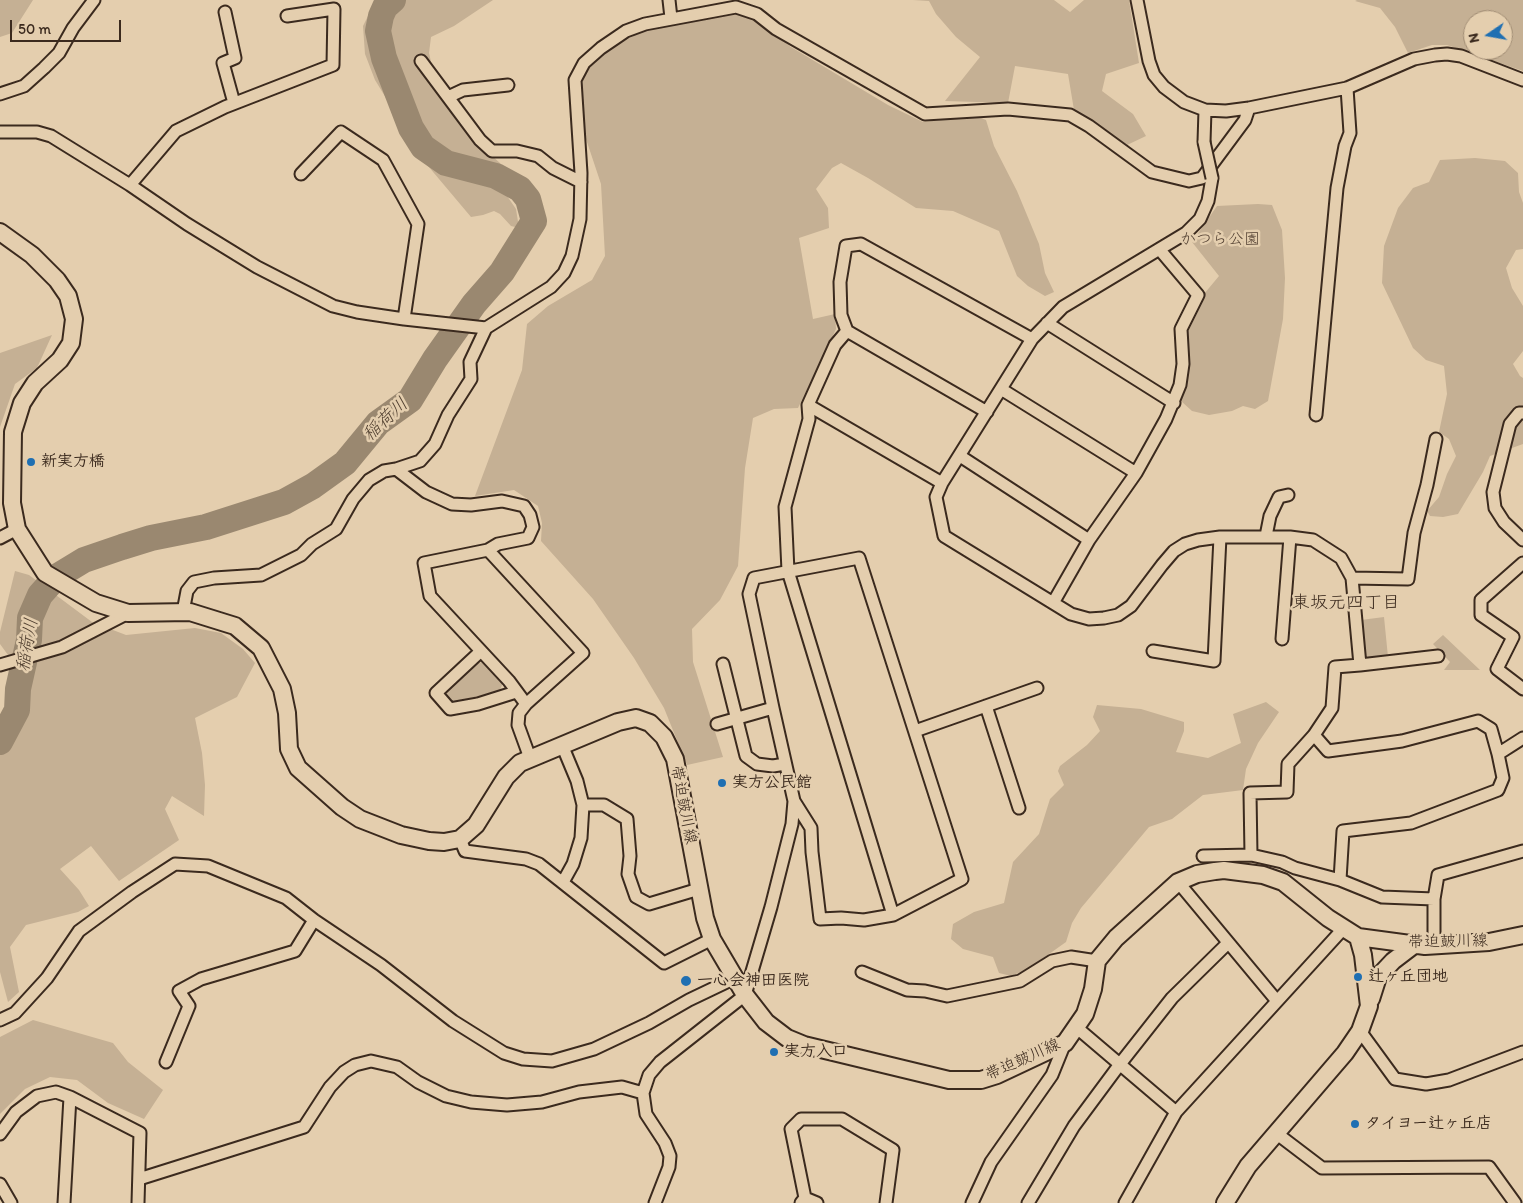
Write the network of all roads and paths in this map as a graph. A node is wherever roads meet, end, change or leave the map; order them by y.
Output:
1 (94, 0) edge
2 (669, 0) edge
3 (1137, 0) edge
4 (225, 12) dead end
5 (287, 16) dead end
6 (671, 18) junction
7 (421, 61) dead end
8 (1523, 80) edge
9 (508, 85) dead end
10 (1347, 88) junction
11 (0, 94) edge
12 (448, 97) junction
13 (234, 103) junction
14 (1249, 108) junction
15 (1205, 110) junction
16 (0, 132) edge
17 (301, 174) dead end
18 (581, 182) junction
19 (130, 185) junction
20 (0, 232) edge
21 (1160, 250) junction
22 (404, 319) junction
23 (1047, 323) junction
24 (482, 328) junction
25 (847, 331) junction
26 (1032, 339) junction
27 (1001, 389) junction
28 (1174, 403) junction
29 (808, 405) junction
30 (987, 412) junction
31 (1523, 413) edge
32 (1316, 415) dead end
33 (1436, 440) dead end
34 (960, 456) junction
35 (396, 470) junction
36 (1136, 473) junction
37 (942, 483) junction
38 (1288, 495) dead end
39 (17, 529) junction
40 (1266, 536) junction
41 (1220, 537) junction
42 (1290, 537) junction
43 (0, 538) edge
44 (1090, 540) junction
45 (1523, 540) edge
46 (488, 550) junction
47 (1523, 563) edge
48 (788, 572) junction
49 (1352, 578) junction
50 (1053, 603) junction
51 (183, 612) junction
52 (128, 614) junction
53 (1282, 639) dead end
54 (481, 651) junction
55 (1153, 651) dead end
56 (1438, 656) dead end
57 (3, 664) edge
58 (723, 664) dead end
59 (1360, 665) junction
60 (1037, 688) dead end
61 (1523, 690) edge
62 (516, 692) junction
63 (526, 704) junction
64 (986, 706) junction
65 (773, 708) junction
66 (736, 718) junction
67 (716, 724) dead end
68 (915, 731) junction
69 (1314, 735) junction
70 (1523, 738) edge
71 (562, 745) junction
72 (1498, 754) junction
73 (530, 758) junction
74 (786, 764) junction
75 (794, 801) junction
76 (583, 805) junction
77 (1019, 808) dead end
78 (460, 839) junction
79 (1523, 851) edge
80 (1251, 855) junction
81 (1203, 856) dead end
82 (1340, 880) junction
83 (563, 882) junction
84 (1178, 882) junction
85 (699, 889) junction
86 (1434, 900) junction
87 (892, 915) junction
88 (314, 920) junction
89 (1343, 929) junction
90 (1523, 935) edge
91 (1358, 937) junction
92 (712, 939) junction
93 (1228, 943) junction
94 (1414, 945) junction
95 (1434, 946) junction
96 (1097, 961) junction
97 (862, 972) dead end
98 (735, 978) junction
99 (745, 995) junction
100 (1277, 1001) junction
101 (1369, 1006) junction
102 (0, 1020) edge
103 (1076, 1027) junction
104 (1360, 1031) junction
105 (1065, 1043) junction
106 (1523, 1052) edge
107 (166, 1062) dead end
108 (1120, 1064) junction
109 (643, 1093) junction
110 (70, 1097) junction
111 (1176, 1112) junction
112 (1276, 1133) junction
113 (0, 1134) edge
114 (138, 1179) junction
115 (0, 1184) edge
116 (803, 1200) edge
117 (976, 1201) edge
118 (11, 1203) edge
119 (64, 1203) edge
120 (138, 1203) edge
121 (655, 1203) edge
122 (817, 1203) edge
123 (886, 1203) edge
124 (1028, 1203) edge
125 (1124, 1203) edge
126 (1225, 1203) edge
127 (1515, 1203) edge

1 - 11 street
2 - 6 street
3 - 15 street
4 - 13 street
5 - 13 street
6 - 14 street
6 - 18 street
7 - 12 street
8 - 10 street
9 - 12 street
10 - 14 street
10 - 32 street
12 - 18 street
13 - 19 street
14 - 15 street
15 - 21 street, bridge
16 - 19 street
17 - 22 street
18 - 24 street
19 - 22 street
20 - 39 street
21 - 23 street
21 - 28 street
22 - 24 street
23 - 26 street
23 - 28 street
24 - 35 street
25 - 26 street
25 - 29 street
25 - 30 street
26 - 27 street
27 - 30 street
27 - 36 street
28 - 36 street
29 - 37 street
29 - 48 street
30 - 34 street
31 - 45 street
33 - 49 street
34 - 37 street
34 - 44 street
35 - 46 street
35 - 51 street
36 - 44 street
37 - 50 street
38 - 40 street
39 - 43 street
39 - 52 street
40 - 41 street
40 - 42 street
41 - 50 street
41 - 55 street
42 - 49 street
42 - 53 street
44 - 50 street
46 - 54 street
46 - 63 street
47 - 61 street
48 - 65 street
48 - 68 street
48 - 87 street
49 - 59 street
51 - 52 street
51 - 78 street
52 - 57 street
54 - 62 street
54 - 62 street
56 - 59 street
58 - 66 street
59 - 69 street
60 - 64 street
62 - 63 street
63 - 73 street
64 - 68 street
64 - 77 street
65 - 66 street
65 - 74 street
66 - 67 street
66 - 74 street
68 - 87 street
69 - 72 street
69 - 80 street
70 - 72 street
71 - 73 street, 帯迫皷川線
71 - 76 street
71 - 85 street, 帯迫皷川線
72 - 82 street
73 - 78 street, 帯迫皷川線
74 - 75 street
75 - 87 street
75 - 99 street
76 - 83 street
76 - 85 street
78 - 83 street
79 - 86 street
80 - 81 street
80 - 82 street
82 - 86 street
83 - 92 street
84 - 89 street, 帯迫皷川線
84 - 93 street
84 - 96 street, 帯迫皷川線
85 - 92 street, 帯迫皷川線
86 - 95 street
88 - 98 street
88 - 102 street
88 - 107 street
89 - 91 street, 帯迫皷川線
89 - 100 street
90 - 95 street, 帯迫皷川線
91 - 94 street, 帯迫皷川線
91 - 101 street
92 - 98 street, 帯迫皷川線
93 - 100 street
93 - 108 street
94 - 95 street, 帯迫皷川線
94 - 101 street
96 - 97 street
96 - 103 street, 帯迫皷川線
98 - 99 street, 帯迫皷川線
99 - 105 street, 帯迫皷川線
99 - 109 street
100 - 111 street
101 - 104 street
103 - 105 street, 帯迫皷川線
103 - 108 street
104 - 106 street
104 - 112 street
105 - 117 street
108 - 111 street
108 - 124 street
109 - 114 street
109 - 121 street
110 - 113 street
110 - 114 street
110 - 119 street
111 - 125 street
112 - 126 street
112 - 127 street
114 - 120 street
115 - 118 street
116 - 122 street
116 - 123 street

